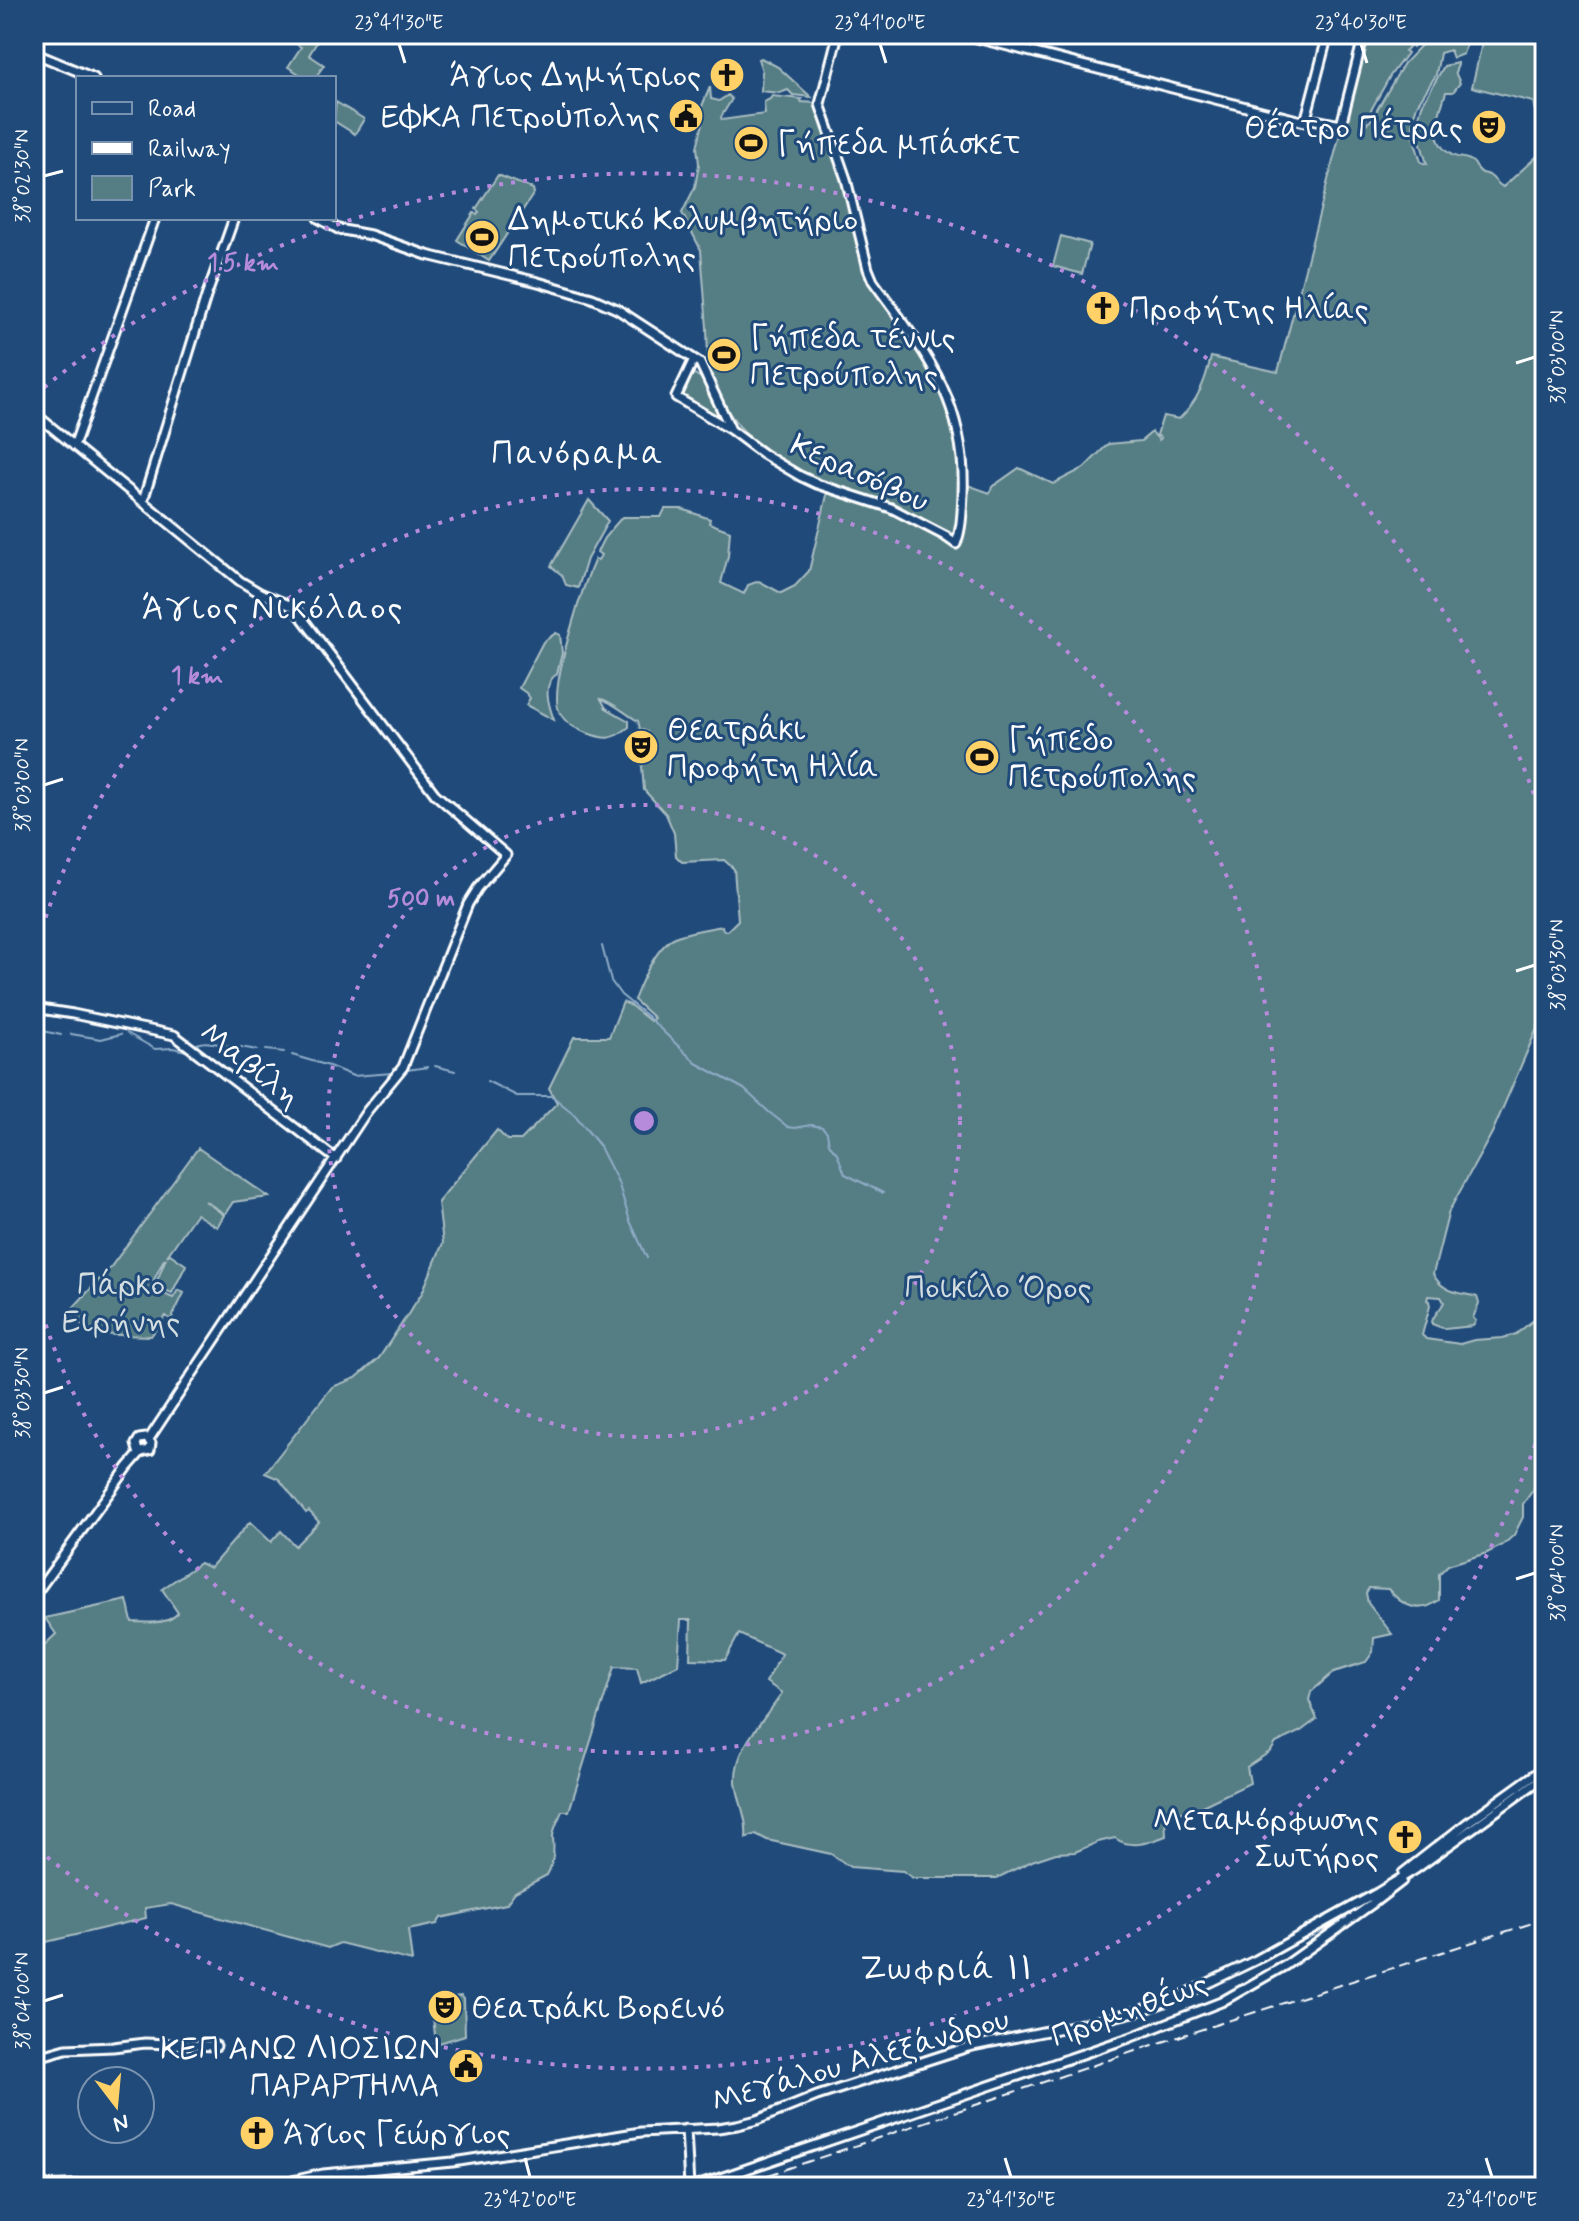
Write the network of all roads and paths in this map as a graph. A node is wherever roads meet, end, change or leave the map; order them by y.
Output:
1 (838, 34) edge
2 (961, 34) edge
3 (1328, 34) edge
4 (1364, 34) edge
5 (34, 53) edge
6 (89, 76) edge
7 (1306, 120) junction
8 (154, 220) edge
9 (233, 220) edge
10 (322, 220) edge
11 (694, 359) junction
12 (34, 413) edge
13 (731, 430) junction
14 (74, 446) junction
15 (143, 501) junction
16 (34, 1008) edge
17 (336, 1159) junction
18 (34, 1596) edge
19 (1545, 1767) edge
20 (1545, 1776) edge
21 (1416, 1869) junction
22 (1392, 1882) junction
23 (216, 2046) dead end
24 (34, 2058) edge
25 (686, 2134) junction
26 (34, 2186) edge
27 (164, 2187) edge
28 (265, 2187) edge
29 (691, 2187) edge

1 - 13 street, Κερασόβου
2 - 7 street
3 - 7 street
4 - 7 street
5 - 6 street
8 - 14 street
9 - 15 street
10 - 11 street
11 - 13 street
11 - 13 street, Κερασόβου
12 - 14 street
14 - 15 street
15 - 17 street
16 - 17 street, Μαβίλη
17 - 18 street
19 - 22 street, Μεγάλου Αλεξάνδρου
20 - 21 street, Μεγάλου Αλεξάνδρου
21 - 22 street, Μεγάλου Αλεξάνδρου
21 - 29 street, Προμηθέως
22 - 25 street, Μεγάλου Αλεξάνδρου
23 - 24 street
25 - 28 street, Μεγάλου Αλεξάνδρου
25 - 29 street
26 - 27 street

